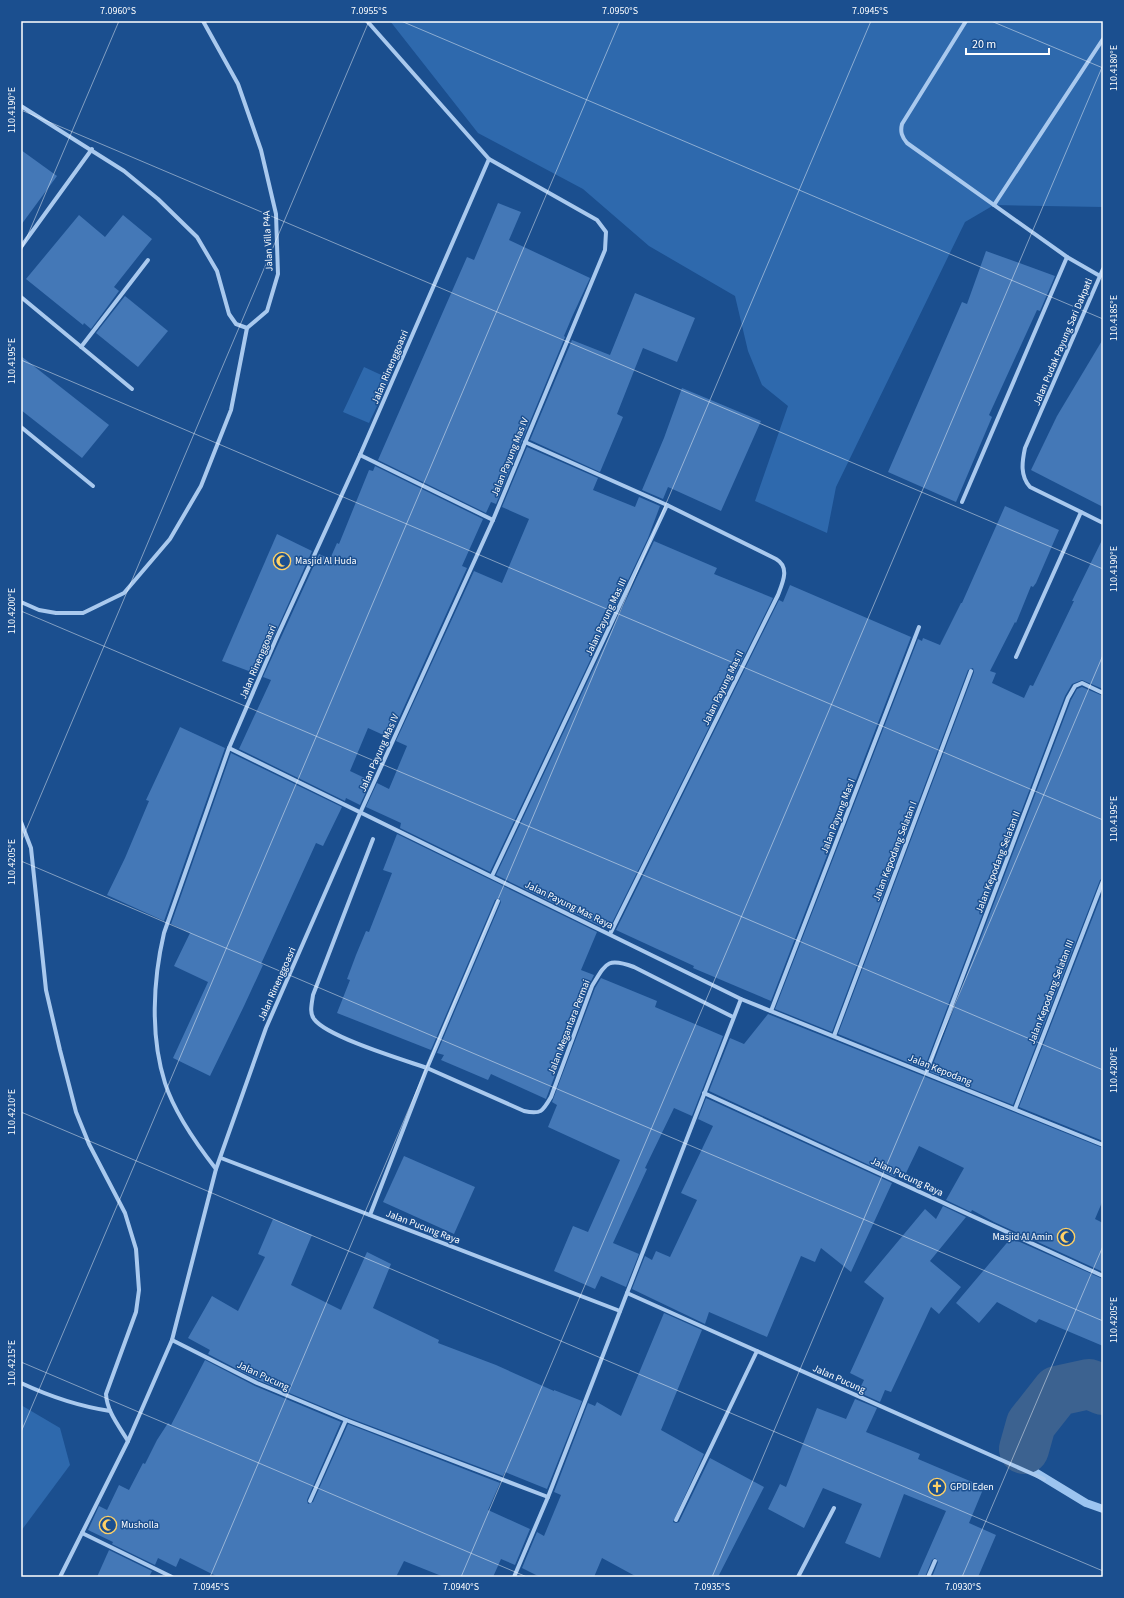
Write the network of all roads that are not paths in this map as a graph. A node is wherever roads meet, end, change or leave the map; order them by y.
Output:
1 (203, 21) edge
2 (367, 21) edge
3 (966, 21) edge
4 (1103, 39) edge
5 (21, 106) edge
6 (92, 150) junction
7 (489, 159) junction
8 (994, 205) junction
9 (21, 247) edge
10 (1067, 257) junction
11 (148, 260) dead end
12 (1103, 269) edge
13 (1100, 276) junction
14 (21, 297) edge
15 (246, 328) junction
16 (81, 347) junction
17 (132, 389) dead end
18 (21, 427) edge
19 (525, 442) junction
20 (360, 455) junction
21 (93, 486) dead end
22 (962, 502) dead end
23 (668, 505) junction
24 (1081, 512) junction
25 (493, 520) junction
26 (1103, 523) edge
27 (21, 602) edge
28 (919, 627) dead end
29 (1016, 657) dead end
30 (971, 671) dead end
31 (1103, 693) edge
32 (230, 748) junction
33 (361, 811) junction
34 (21, 822) edge
35 (373, 839) dead end
36 (492, 876) junction
37 (1103, 881) edge
38 (498, 901) dead end
39 (610, 934) junction
40 (741, 998) junction
41 (771, 1011) junction
42 (733, 1017) junction
43 (834, 1036) junction
44 (427, 1068) junction
45 (926, 1073) junction
46 (704, 1093) junction
47 (1015, 1109) junction
48 (1103, 1145) edge
49 (221, 1158) junction
50 (216, 1169) junction
51 (370, 1215) junction
52 (1103, 1276) edge
53 (627, 1293) junction
54 (620, 1311) junction
55 (172, 1340) junction
56 (756, 1351) junction
57 (21, 1383) edge
58 (110, 1411) junction
59 (346, 1420) junction
60 (128, 1441) junction
61 (1044, 1479) dead end
62 (548, 1498) junction
63 (310, 1501) dead end
64 (834, 1508) dead end
65 (676, 1520) dead end
66 (82, 1533) junction
67 (934, 1561) dead end
68 (60, 1577) edge
69 (172, 1577) edge
70 (514, 1577) edge
71 (798, 1577) edge
72 (928, 1577) edge

1 - 15 street, Jalan Villa P4A
2 - 7 street
3 - 8 street, Jalan Pudak Payung Sari Dakpati
4 - 8 street
5 - 6 street
6 - 9 street
6 - 15 street
7 - 19 street, Jalan Payung Mas IV
7 - 20 street, Jalan Rinenggoasri
8 - 10 street, Jalan Pudak Payung Sari Dakpati
10 - 13 street, Jalan Pudak Payung Sari Dakpati
10 - 22 street
11 - 16 street
12 - 13 street
13 - 24 street, Jalan Pudak Payung Sari Dakpati
14 - 16 street
15 - 27 street
16 - 17 street
18 - 21 street
19 - 23 street
19 - 25 street, Jalan Payung Mas IV
20 - 25 street
20 - 32 street, Jalan Rinenggoasri
23 - 36 street, Jalan Payung Mas III
23 - 39 street, Jalan Payung Mas II
24 - 26 street, Jalan Pudak Payung Sari Dakpati
24 - 29 street
25 - 33 street, Jalan Payung Mas IV
28 - 41 street, Jalan Payung Mas I
30 - 43 street, Jalan Kepodang Selatan I
31 - 45 street, Jalan Kepodang Selatan II
32 - 33 street
32 - 50 street, Jalan Rinenggoasri
33 - 36 street, Jalan Payung Mas Raya
33 - 49 street, Jalan Rinenggoasri
34 - 58 street
35 - 44 street, Jalan Megantara Permai
36 - 39 street, Jalan Payung Mas Raya
37 - 47 street, Jalan Kepodang Selatan III
38 - 44 street
39 - 40 street, Jalan Payung Mas Raya
40 - 41 street, Jalan Payung Mas Raya
40 - 42 street
41 - 43 street, Jalan Kepodang
42 - 44 street, Jalan Megantara Permai
42 - 46 street
43 - 45 street, Jalan Kepodang
44 - 51 street
45 - 47 street, Jalan Kepodang
46 - 52 street, Jalan Pucung Raya
46 - 53 street
47 - 48 street, Jalan Kepodang
49 - 50 street, Jalan Rinenggoasri
49 - 51 street, Jalan Pucung Raya
50 - 55 street, Jalan Rinenggoasri
51 - 54 street, Jalan Pucung Raya
53 - 54 street
53 - 56 street, Jalan Pucung
54 - 62 street
55 - 59 street, Jalan Pucung
55 - 60 street
56 - 61 street, Jalan Pucung
56 - 65 street
57 - 58 street
58 - 60 street
59 - 62 street, Jalan Pucung
59 - 63 street
60 - 66 street
62 - 70 street
64 - 71 street
66 - 68 street
66 - 69 street
67 - 72 street

